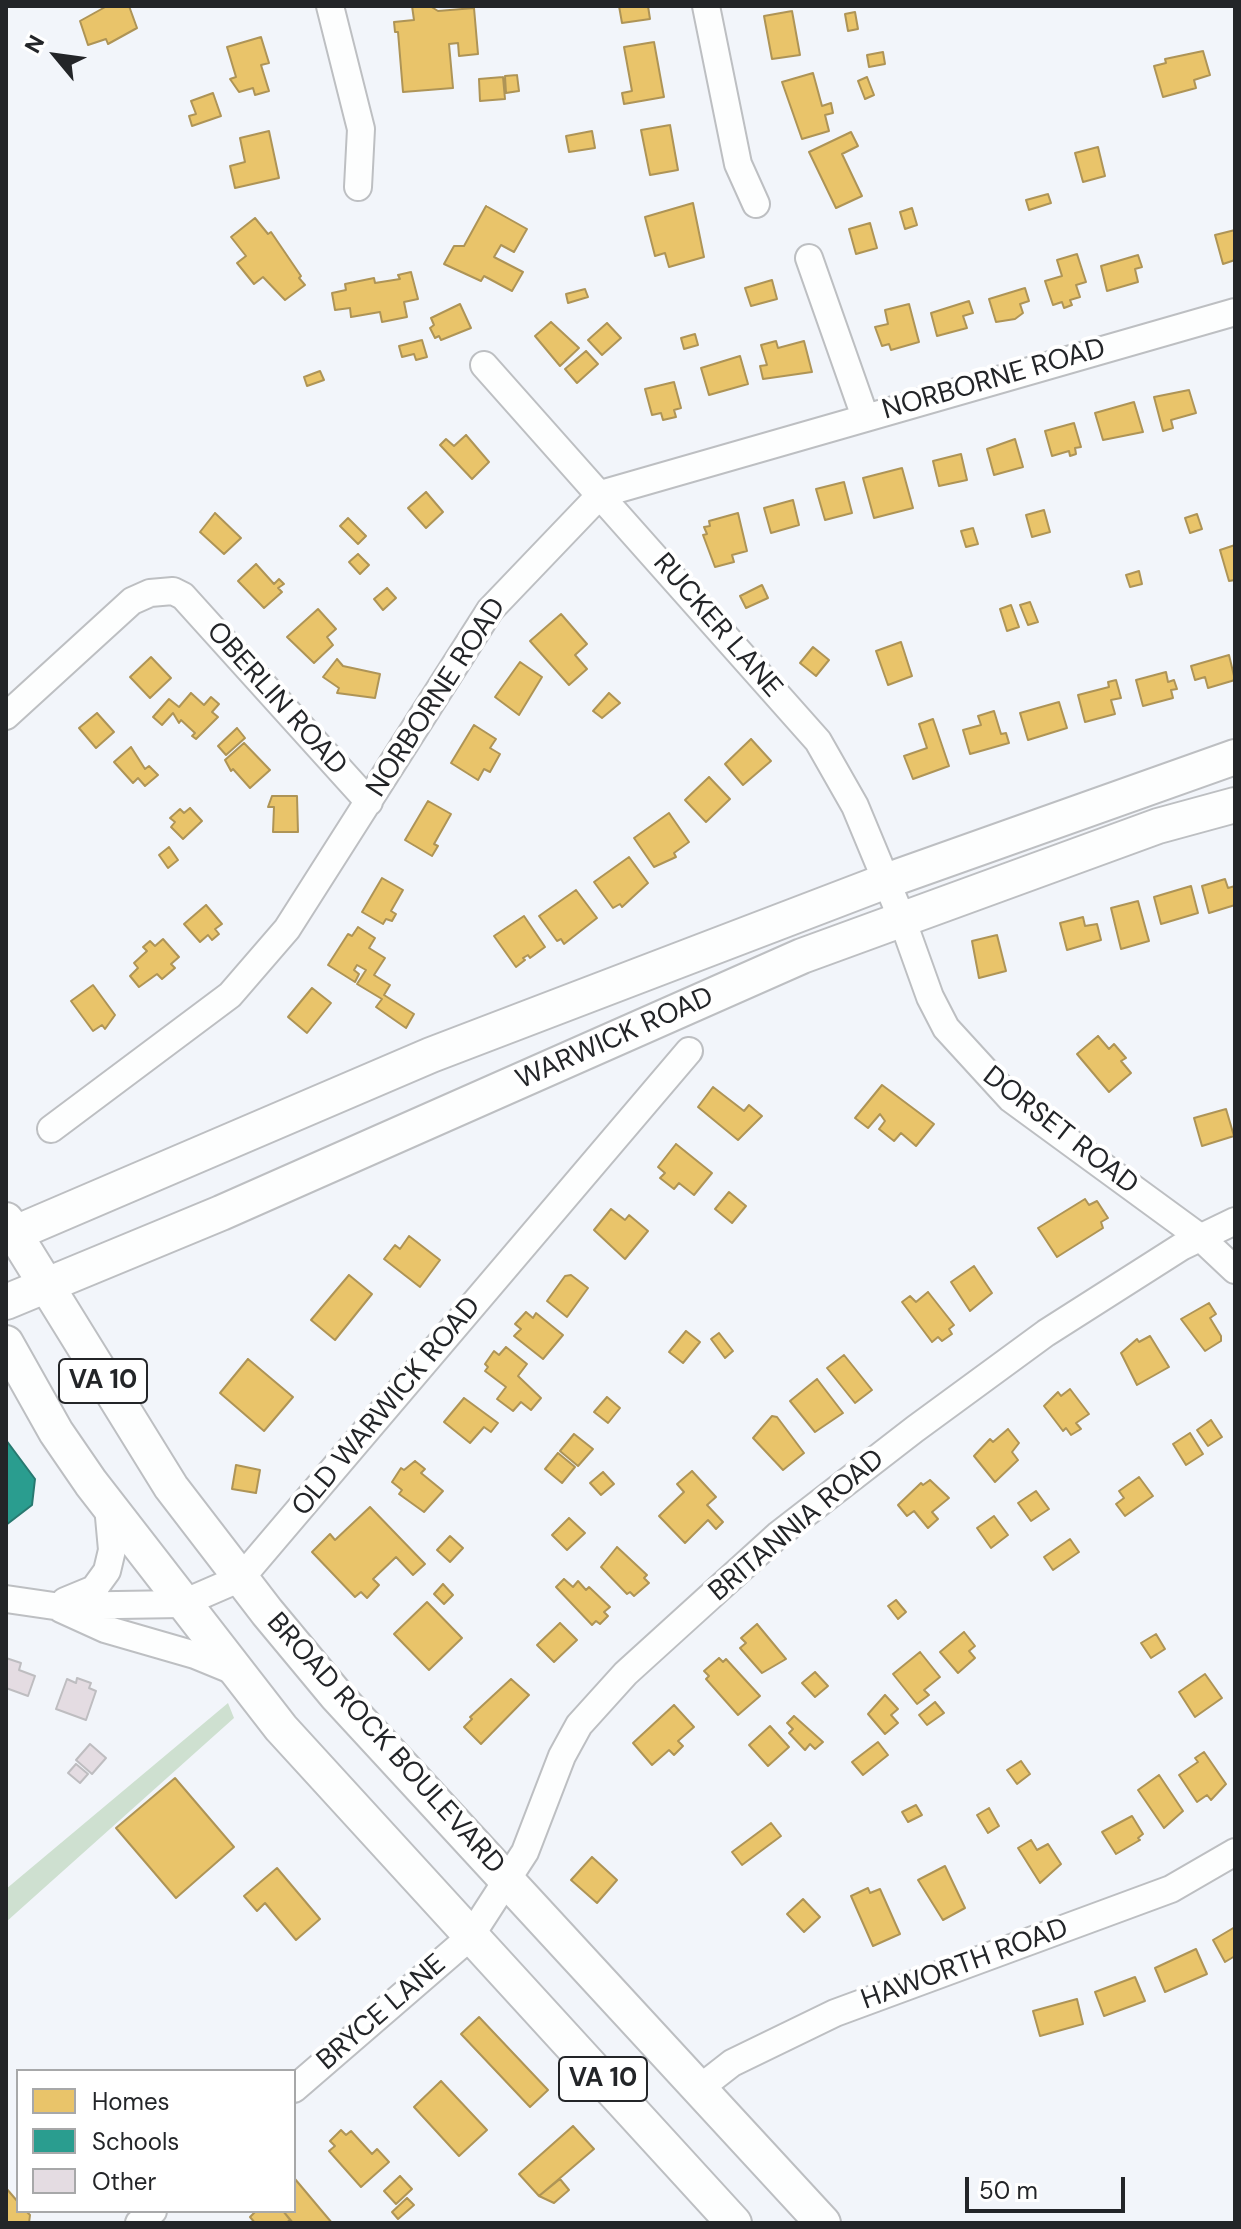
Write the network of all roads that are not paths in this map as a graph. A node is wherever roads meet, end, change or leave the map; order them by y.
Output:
1 (330, 6) edge
2 (706, 6) edge
3 (358, 187) dead end
4 (756, 204) dead end
5 (809, 258) dead end
6 (1235, 312) edge
7 (484, 365) dead end
8 (865, 417) junction
9 (601, 494) junction
10 (6, 716) edge
11 (1235, 757) edge
12 (369, 802) junction
13 (1235, 805) edge
14 (886, 881) junction
15 (902, 919) junction
16 (689, 1051) dead end
17 (51, 1129) dead end
18 (1235, 1221) edge
19 (9, 1230) edge
20 (1201, 1238) junction
21 (1235, 1270) edge
22 (46, 1286) junction
23 (6, 1302) edge
24 (6, 1343) edge
25 (108, 1506) junction
26 (241, 1578) junction
27 (6, 1599) edge
28 (181, 1604) junction
29 (54, 1606) junction
30 (234, 1671) junction
31 (1235, 1852) edge
32 (509, 1881) junction
33 (470, 1937) junction
34 (296, 2087) edge
35 (700, 2088) junction
36 (734, 2223) edge
37 (823, 2223) edge

1 - 3 street
2 - 4 street
5 - 8 street
6 - 8 street, NORBORNE ROAD
7 - 9 street, RUCKER LANE
8 - 9 street, NORBORNE ROAD
9 - 12 street, NORBORNE ROAD
9 - 14 street, RUCKER LANE
10 - 12 street, OBERLIN ROAD
11 - 14 main road, WARWICK ROAD
12 - 17 street, NORBORNE ROAD
13 - 15 main road, WARWICK ROAD
14 - 15 street, RUCKER LANE
14 - 19 main road, WARWICK ROAD
15 - 20 street, DORSET ROAD
15 - 22 main road, WARWICK ROAD
16 - 26 street, OLD WARWICK ROAD
18 - 20 street, BRITANNIA ROAD
19 - 22 main road, BROAD ROCK BOULEVARD / VA 10
20 - 21 street, DORSET ROAD
20 - 32 street, BRITANNIA ROAD
22 - 23 main road, WARWICK ROAD
22 - 26 main road, BROAD ROCK BOULEVARD / VA 10
24 - 25 main road, VA 10
25 - 28 main road, VA 10
25 - 29 street
26 - 28 street, OLD WARWICK ROAD
26 - 32 main road, BROAD ROCK BOULEVARD / VA 10
27 - 29 street, OLD WARWICK ROAD
28 - 29 street, OLD WARWICK ROAD
28 - 30 main road, VA 10
29 - 30 street
30 - 33 main road, VA 10
31 - 35 street, HAWORTH ROAD
32 - 33 street, BRITANNIA ROAD
32 - 35 main road, BROAD ROCK BOULEVARD / VA 10
33 - 34 street, BRYCE LANE
33 - 36 main road, VA 10
35 - 37 main road, BROAD ROCK BOULEVARD / VA 10

